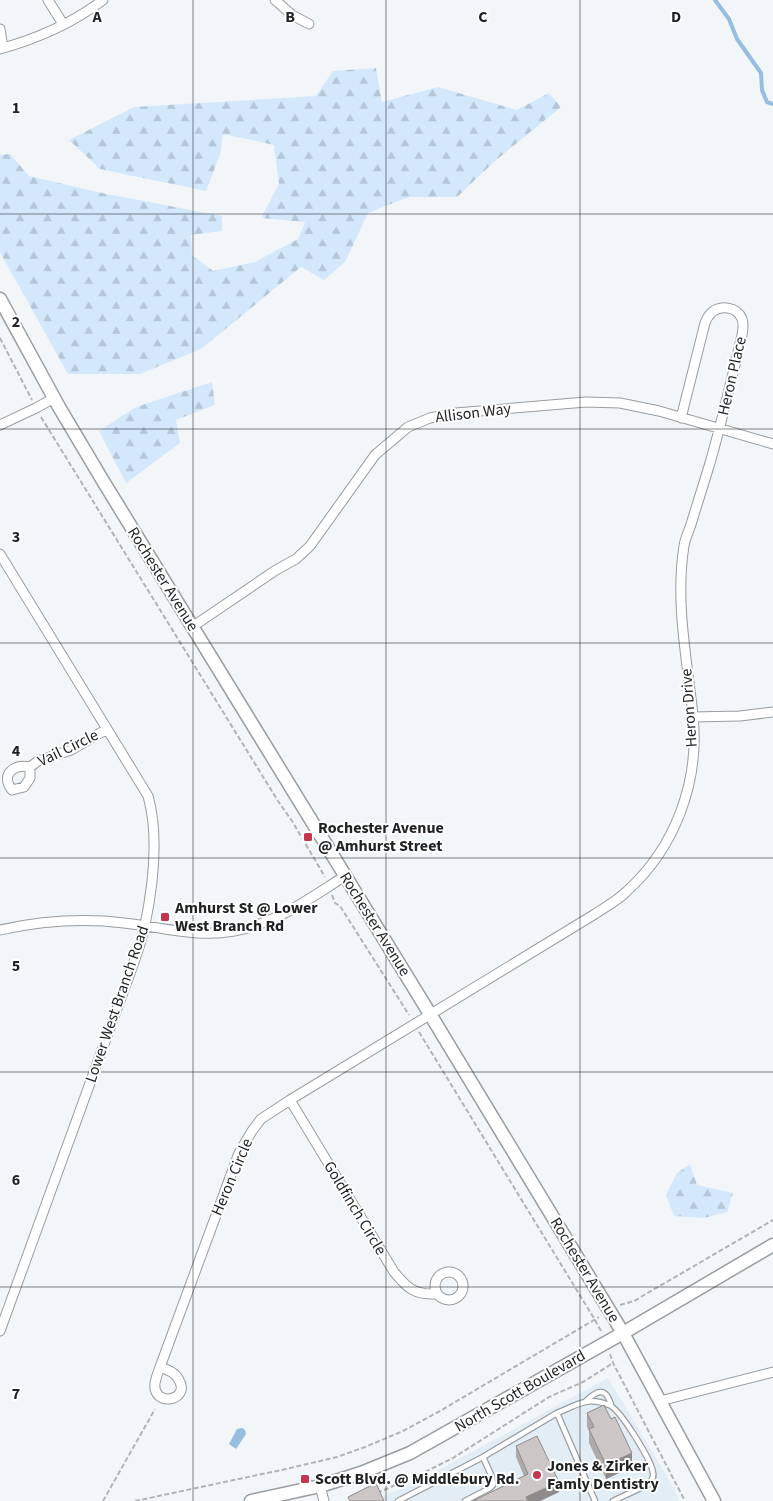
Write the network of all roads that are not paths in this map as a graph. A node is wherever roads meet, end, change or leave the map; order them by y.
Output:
1 (48, 0) edge
2 (103, 0) edge
3 (275, 0) edge
4 (62, 24) junction
5 (309, 24) dead end
6 (0, 29) edge
7 (2, 49) edge
8 (0, 299) edge
9 (54, 398) junction
10 (681, 418) junction
11 (0, 425) edge
12 (720, 429) junction
13 (773, 444) edge
14 (0, 554) edge
15 (192, 627) junction
16 (773, 712) edge
17 (693, 717) junction
18 (107, 729) junction
19 (30, 767) dead end
20 (345, 876) junction
21 (145, 926) junction
22 (0, 930) edge
23 (430, 1014) junction
24 (290, 1100) junction
25 (773, 1244) edge
26 (437, 1294) dead end
27 (0, 1331) edge
28 (623, 1332) junction
29 (160, 1367) dead end
30 (773, 1372) edge
31 (585, 1401) junction
32 (660, 1401) junction
33 (611, 1405) junction
34 (557, 1413) junction
35 (483, 1457) junction
36 (320, 1486) junction
37 (251, 1501) edge
38 (324, 1501) edge
39 (398, 1501) edge
40 (465, 1501) edge
41 (595, 1501) edge
42 (613, 1501) edge
43 (714, 1501) edge

1 - 4 street
2 - 4 street
3 - 5 street
4 - 7 street
6 - 7 street
8 - 9 main road, Rochester Avenue
9 - 11 street
9 - 15 main road, Rochester Avenue
10 - 12 street, Allison Way
10 - 12 street, Heron Place
10 - 15 street, Allison Way
12 - 13 street, Allison Way
12 - 17 street, Heron Drive
14 - 18 street, Lower West Branch Road
15 - 20 main road, Rochester Avenue
16 - 17 street
17 - 23 street, Heron Drive
18 - 19 street, Vail Circle
18 - 21 street, Lower West Branch Road
20 - 21 street
20 - 23 main road, Rochester Avenue
21 - 22 street
21 - 27 street, Lower West Branch Road
23 - 24 street, Heron Circle
23 - 28 main road, Rochester Avenue
24 - 26 street, Goldfinch Circle
24 - 29 street, Heron Circle
25 - 28 main road, North Scott Boulevard
28 - 32 main road, Rochester Avenue
28 - 36 main road, North Scott Boulevard
30 - 32 street
31 - 33 lane
31 - 33 lane
31 - 34 lane
32 - 43 main road, Rochester Avenue
33 - 42 lane
34 - 35 lane
34 - 41 lane
35 - 39 lane
35 - 40 lane
36 - 37 main road, North Scott Boulevard
36 - 38 street

